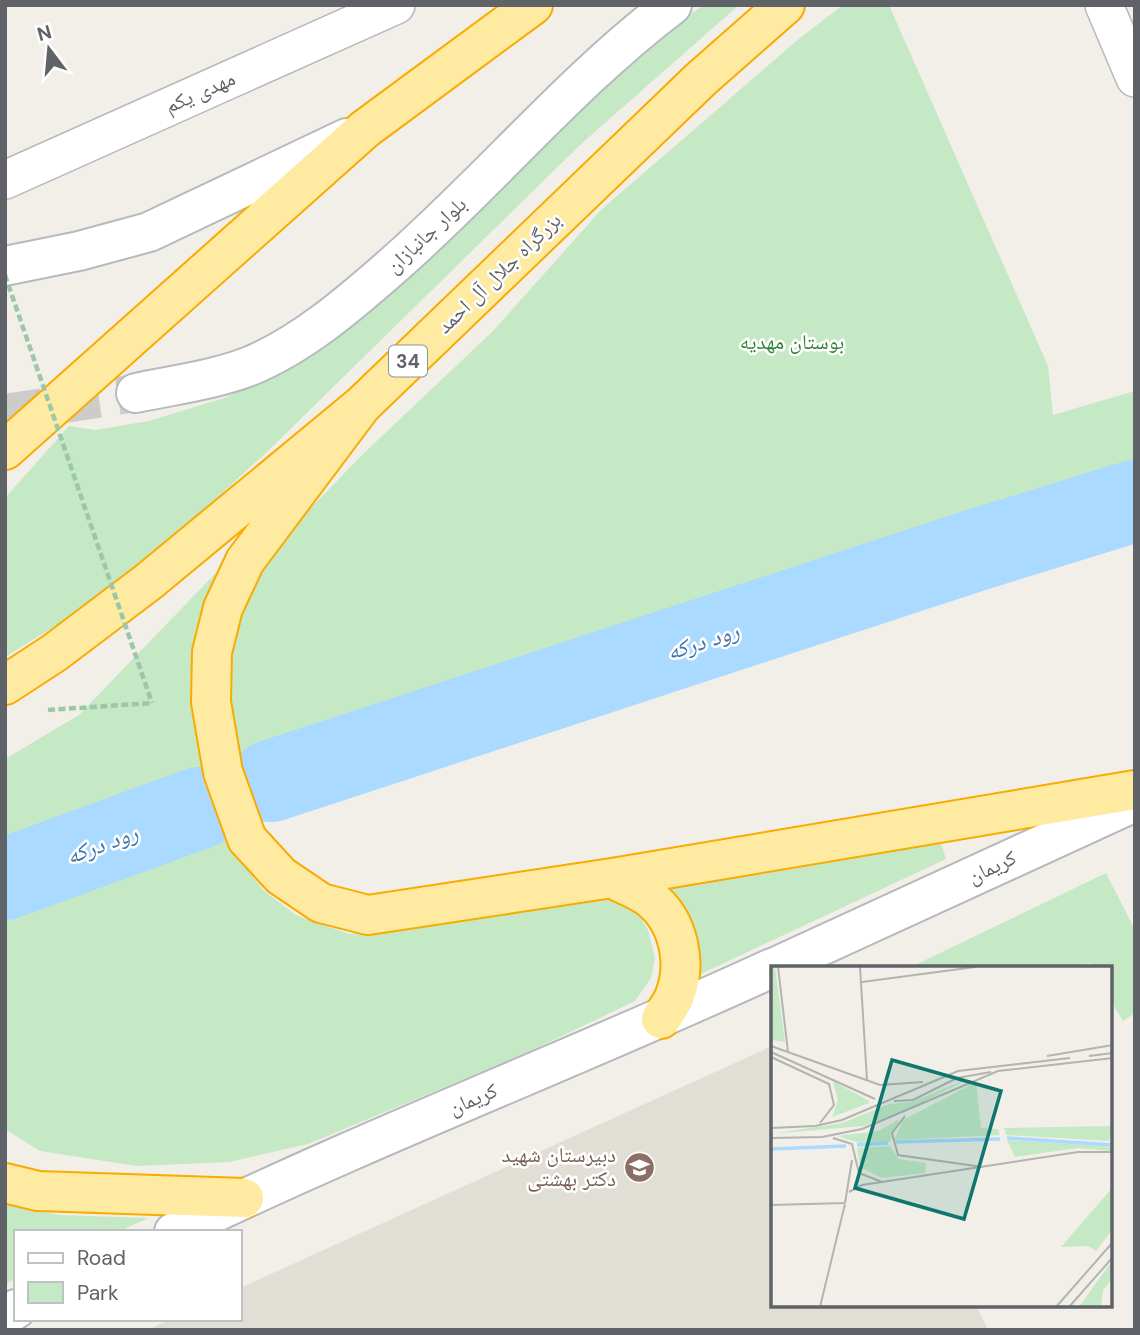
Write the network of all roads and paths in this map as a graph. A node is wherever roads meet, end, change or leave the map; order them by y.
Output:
1 (396, 5) edge
2 (533, 5) edge
3 (672, 5) edge
4 (785, 5) edge
5 (1104, 5) edge
6 (1135, 78) edge
7 (365, 129) junction
8 (5, 180) edge
9 (5, 266) edge
10 (5, 275) edge
11 (136, 393) tunnel mouth
12 (362, 405) junction
13 (5, 450) edge
14 (5, 685) edge
15 (45, 710) dead end
16 (1135, 790) edge
17 (1135, 802) edge
18 (612, 878) junction
19 (777, 966) edge
20 (771, 969) edge
21 (660, 1019) junction
22 (5, 1183) edge
23 (244, 1198) junction
24 (178, 1230) edge

1 - 8 street, مهدی یکم
2 - 7 highway
3 - 11 street, بلوار جانبازان
4 - 12 highway, بزرگراه جلال آل احمد / 34
5 - 6 street
7 - 9 street
7 - 13 highway
10 - 15 path, bridge
12 - 14 highway, بزرگراه جلال آل احمد / 34
12 - 18 highway
16 - 18 highway
17 - 19 street, کریمان
18 - 21 highway
20 - 21 street, کریمان
21 - 23 street, کریمان
22 - 23 highway
23 - 24 street, کریمان

